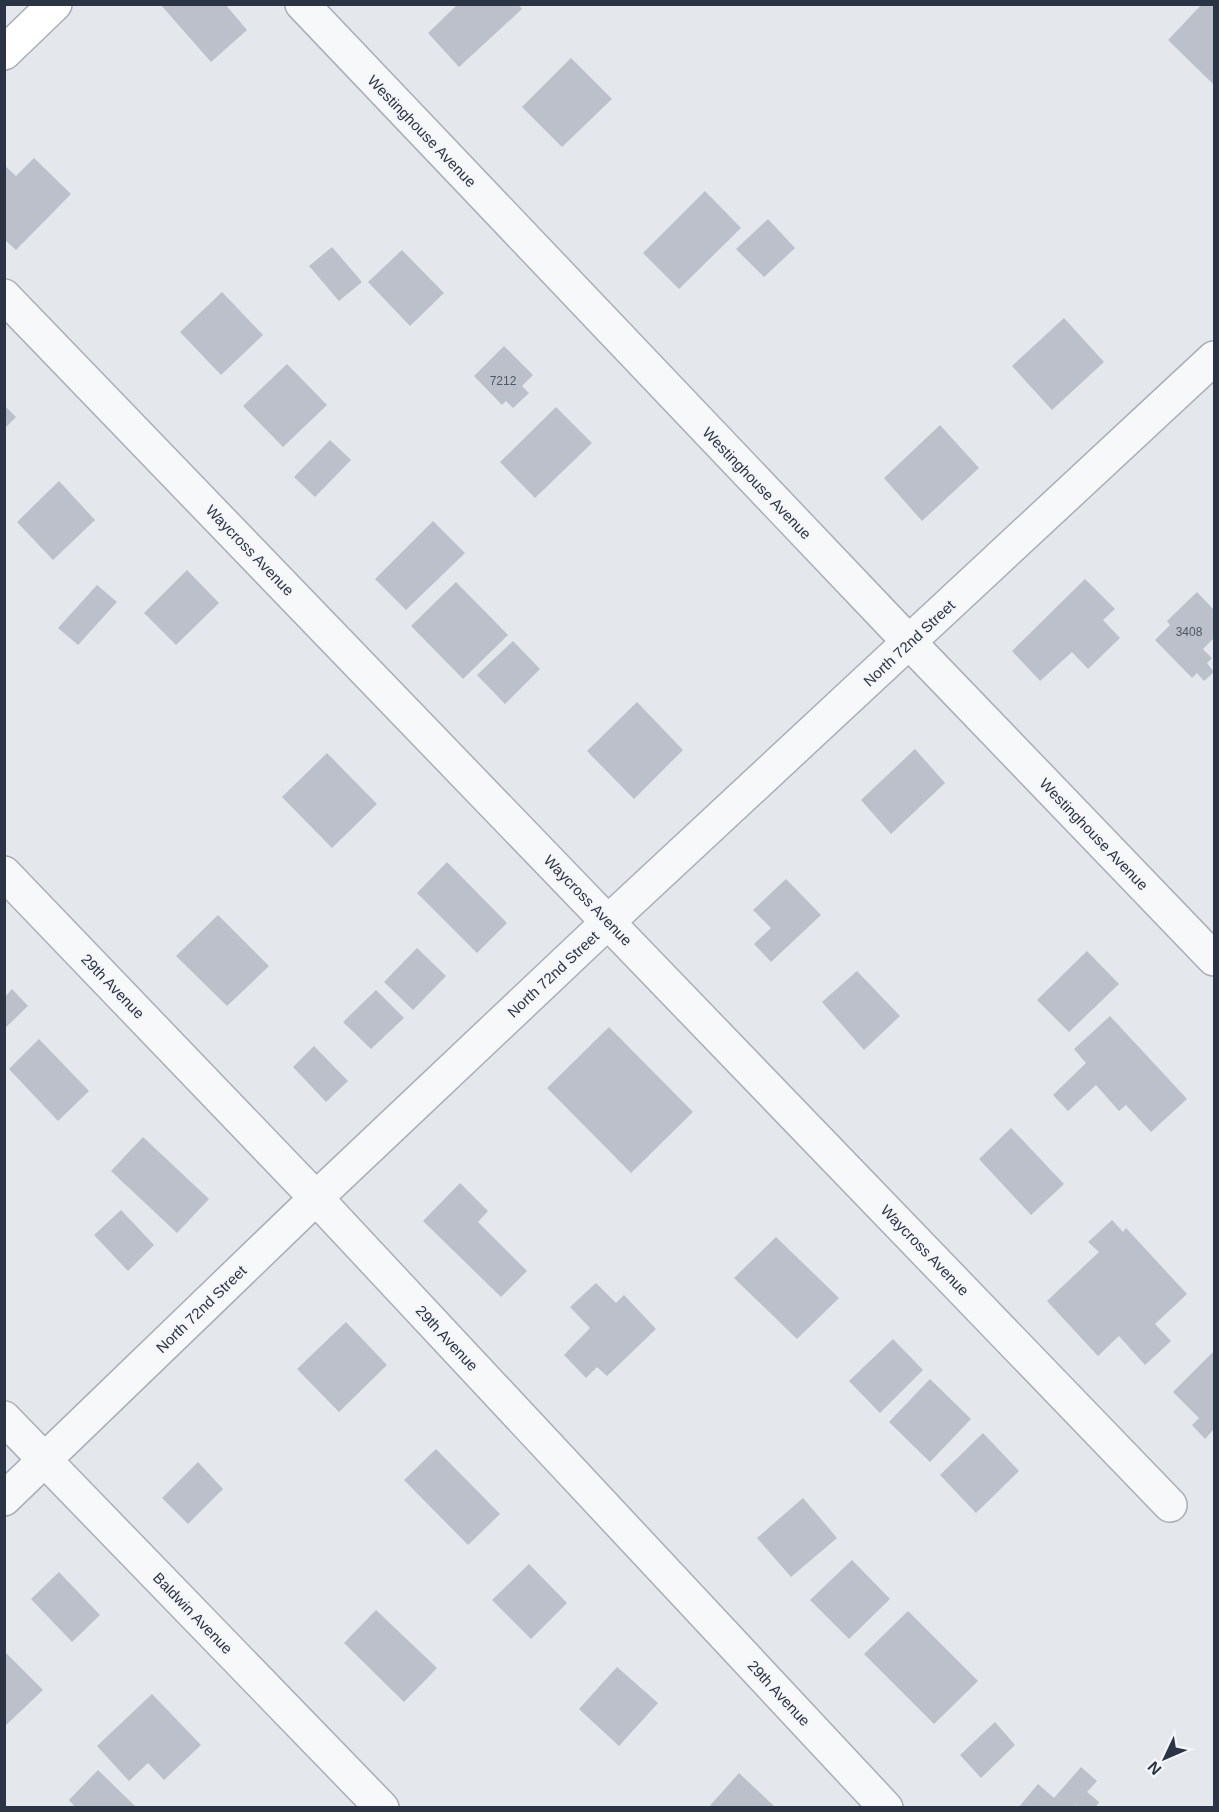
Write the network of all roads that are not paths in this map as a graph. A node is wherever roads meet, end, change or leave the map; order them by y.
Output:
1 (55, 4) edge
2 (302, 4) edge
3 (4, 53) edge
4 (4, 296) edge
5 (1215, 358) edge
6 (910, 643) junction
7 (4, 873) edge
8 (609, 921) junction
9 (1215, 959) edge
10 (316, 1198) junction
11 (4, 1418) edge
12 (45, 1460) junction
13 (4, 1499) edge
14 (1170, 1505) dead end
15 (382, 1808) edge
16 (886, 1808) edge

1 - 3 street
2 - 6 street, Westinghouse Avenue
4 - 8 street, Waycross Avenue
5 - 6 street, North 72nd Street
6 - 8 street, North 72nd Street
6 - 9 street, Westinghouse Avenue
7 - 10 street, 29th Avenue
8 - 10 street, North 72nd Street
8 - 14 street, Waycross Avenue
10 - 12 street, North 72nd Street
10 - 16 street, 29th Avenue
11 - 12 street, Baldwin Avenue
12 - 13 street, North 72nd Street
12 - 15 street, Baldwin Avenue

